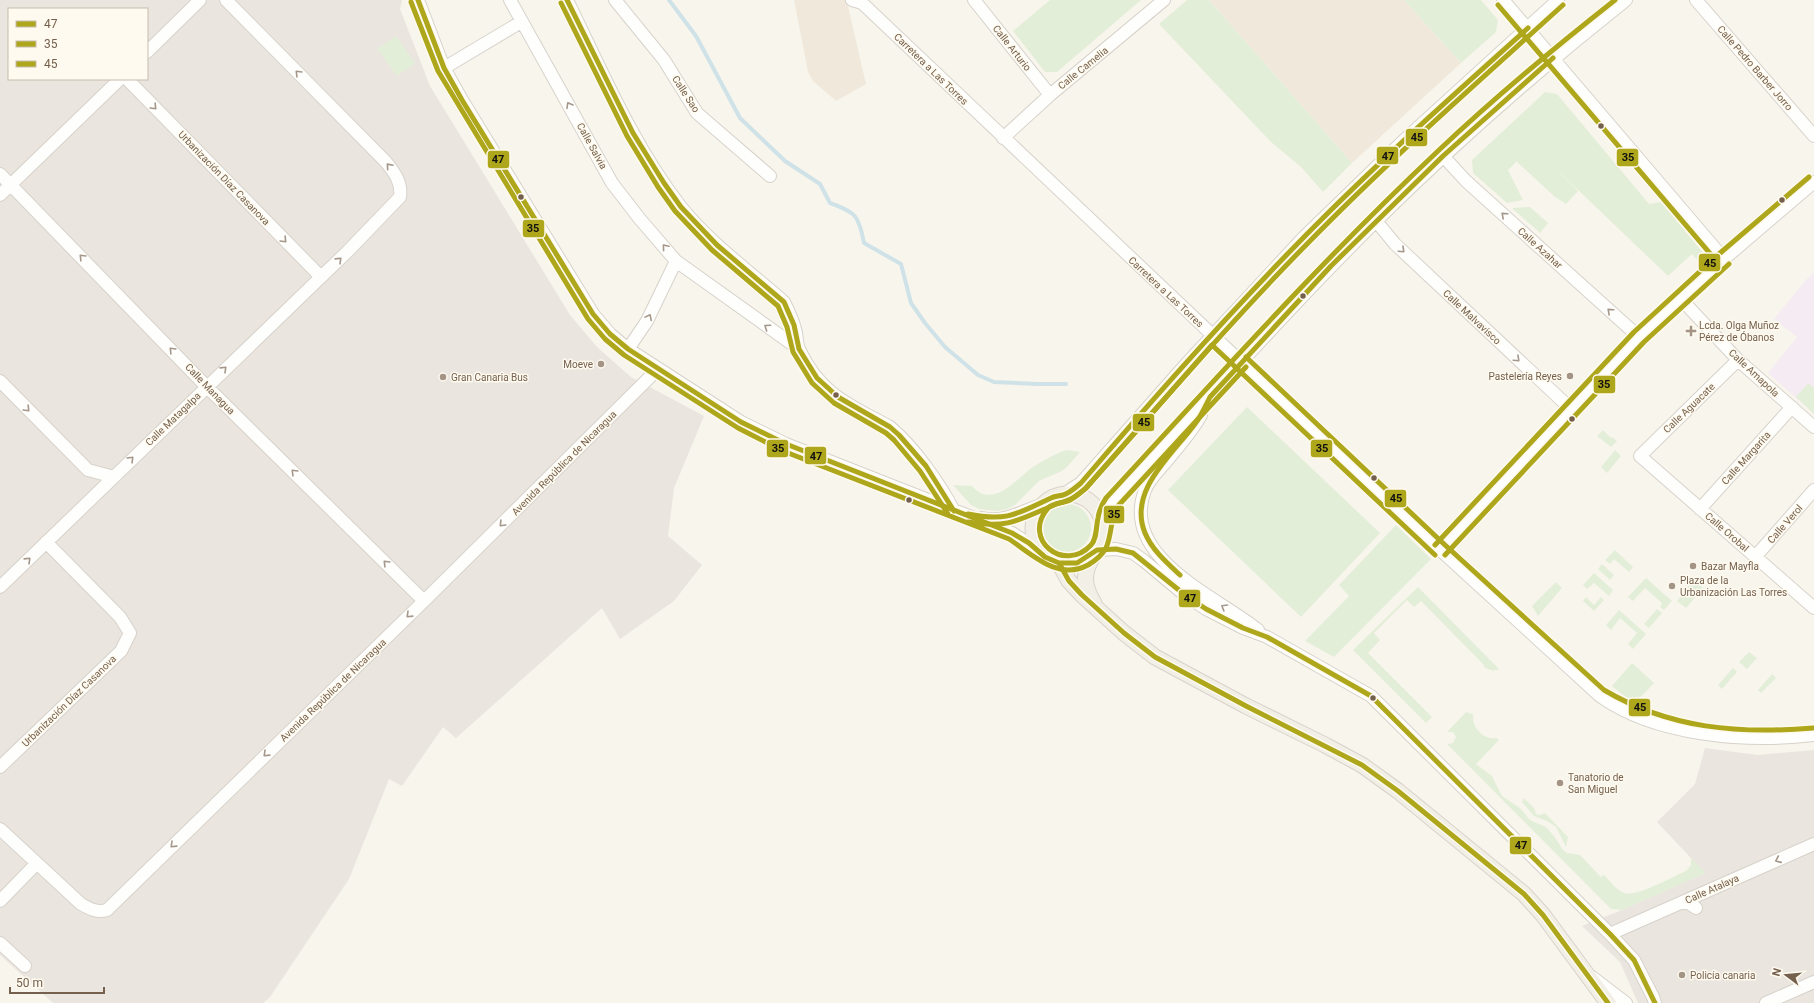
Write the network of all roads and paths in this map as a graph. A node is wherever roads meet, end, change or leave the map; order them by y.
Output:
1 (200, 0) edge
2 (226, 0) edge
3 (418, 0) edge
4 (510, 0) edge
5 (567, 0) edge
6 (615, 0) edge
7 (852, 0) edge
8 (974, 0) edge
9 (1164, 0) edge
10 (1503, 0) edge
11 (1558, 0) edge
12 (1626, 0) edge
13 (1696, 0) edge
14 (521, 22) junction
15 (1528, 28) junction
16 (148, 51) edge
17 (1553, 58) junction
18 (444, 68) junction
19 (119, 80) edge
20 (128, 80) edge
21 (1050, 95) junction
22 (1814, 136) edge
23 (1003, 138) junction
24 (1443, 156) junction
25 (0, 174) edge
26 (770, 176) dead end
27 (1814, 182) edge
28 (10, 184) junction
29 (0, 195) edge
30 (1376, 221) junction
31 (1724, 259) junction
32 (676, 261) junction
33 (321, 277) junction
34 (1682, 299) junction
35 (1212, 335) junction
36 (1640, 338) junction
37 (628, 349) junction
38 (799, 349) junction
39 (1738, 360) junction
40 (1241, 362) junction
41 (658, 369) junction
42 (0, 381) edge
43 (206, 386) junction
44 (1210, 397) junction
45 (1792, 407) junction
46 (1572, 410) junction
47 (1814, 427) edge
48 (1640, 456) joint
49 (114, 477) junction
50 (1814, 490) edge
51 (1064, 494) junction
52 (1043, 504) junction
53 (1700, 509) junction
54 (954, 511) junction
55 (1104, 523) junction
56 (46, 542) junction
57 (1096, 550) junction
58 (1440, 550) junction
59 (1040, 551) junction
60 (1755, 557) junction
61 (1059, 563) junction
62 (0, 587) edge
63 (424, 601) junction
64 (1814, 608) edge
65 (1099, 610) junction
66 (1267, 637) junction
67 (1814, 735) edge
68 (0, 767) edge
69 (0, 829) edge
70 (1814, 844) edge
71 (37, 862) junction
72 (0, 901) edge
73 (1683, 902) junction
74 (1696, 908) dead end
75 (1610, 934) junction
76 (0, 943) edge
77 (25, 966) dead end
78 (1588, 975) junction
79 (1814, 982) edge
80 (1608, 1003) edge
81 (1626, 1003) edge
82 (1654, 1003) edge
83 (1766, 1003) edge

1 - 16 street
33 -> 2 street, Calle Matagalpa
3 - 18 street
4 - 14 street, Calle Salvia
5 - 38 street
6 - 26 street, Calle Sao
7 - 23 street, Carretera a Las Torres
8 - 21 street, Calle Arturio
9 - 21 street, Calle Camelia
10 - 15 street
11 - 15 street
12 - 17 street
13 - 22 street, Calle Pedro Barber Jorro
14 - 18 street
32 -> 14 street, Calle Salvia
15 - 17 street
15 - 35 street
17 - 24 street
17 - 31 street
18 - 37 street
19 - 28 street
20 -> 33 street, Urbanización Díaz Casanova
21 - 23 street, Calle Camelia
23 - 35 street, Carretera a Las Torres
24 - 30 street
36 -> 24 street, Calle Azahar
25 - 28 street, Calle Managua
27 - 31 street
28 - 29 street
43 -> 28 street, Calle Managua
30 - 40 street
30 -> 46 street, Calle Malvavisco
31 - 34 street
37 -> 32 street
38 -> 32 street, Calle Salvia
43 -> 33 street, Calle Matagalpa
34 - 36 street
34 - 39 street, Calle Amapola
35 - 40 street, Carretera a Las Torres
35 - 51 street
36 - 46 street
37 - 41 street
38 - 54 street
39 - 45 street, Calle Amapola
39 - 48 street, Calle Aguacate
40 - 44 street
40 - 58 street, Carretera a Las Torres
41 - 54 street
41 -> 63 street, Avenida República de Nicaragua
42 -> 49 street
49 -> 43 street, Calle Matagalpa
63 -> 43 street, Calle Managua
44 - 55 street
66 -> 44 street
45 - 47 street, Calle Amapola
45 - 53 street, Calle Margarita
46 - 58 street
48 - 53 street, Calle Orobal
49 - 56 street, Calle Matagalpa
50 - 60 street, Calle Verol
51 - 52 main road
51 - 55 main road
52 - 54 street
52 - 59 main road
53 - 60 street, Calle Orobal
54 - 59 street
55 - 57 main road
62 -> 56 street, Calle Matagalpa
56 - 68 street, Urbanización Díaz Casanova
57 - 61 main road
57 - 65 main road
57 - 66 street
58 - 67 street, Carretera a Las Torres
59 - 61 main road
60 - 64 street, Calle Orobal
61 - 65 main road
63 -> 71 street, Avenida República de Nicaragua
65 - 78 main road
66 - 75 street
69 - 71 street
70 -> 73 street, Calle Atalaya
71 - 72 street
73 - 74 street
73 - 75 street, Calle Atalaya
75 - 82 street
76 - 77 street
78 - 80 main road
78 - 81 street
79 - 83 street

